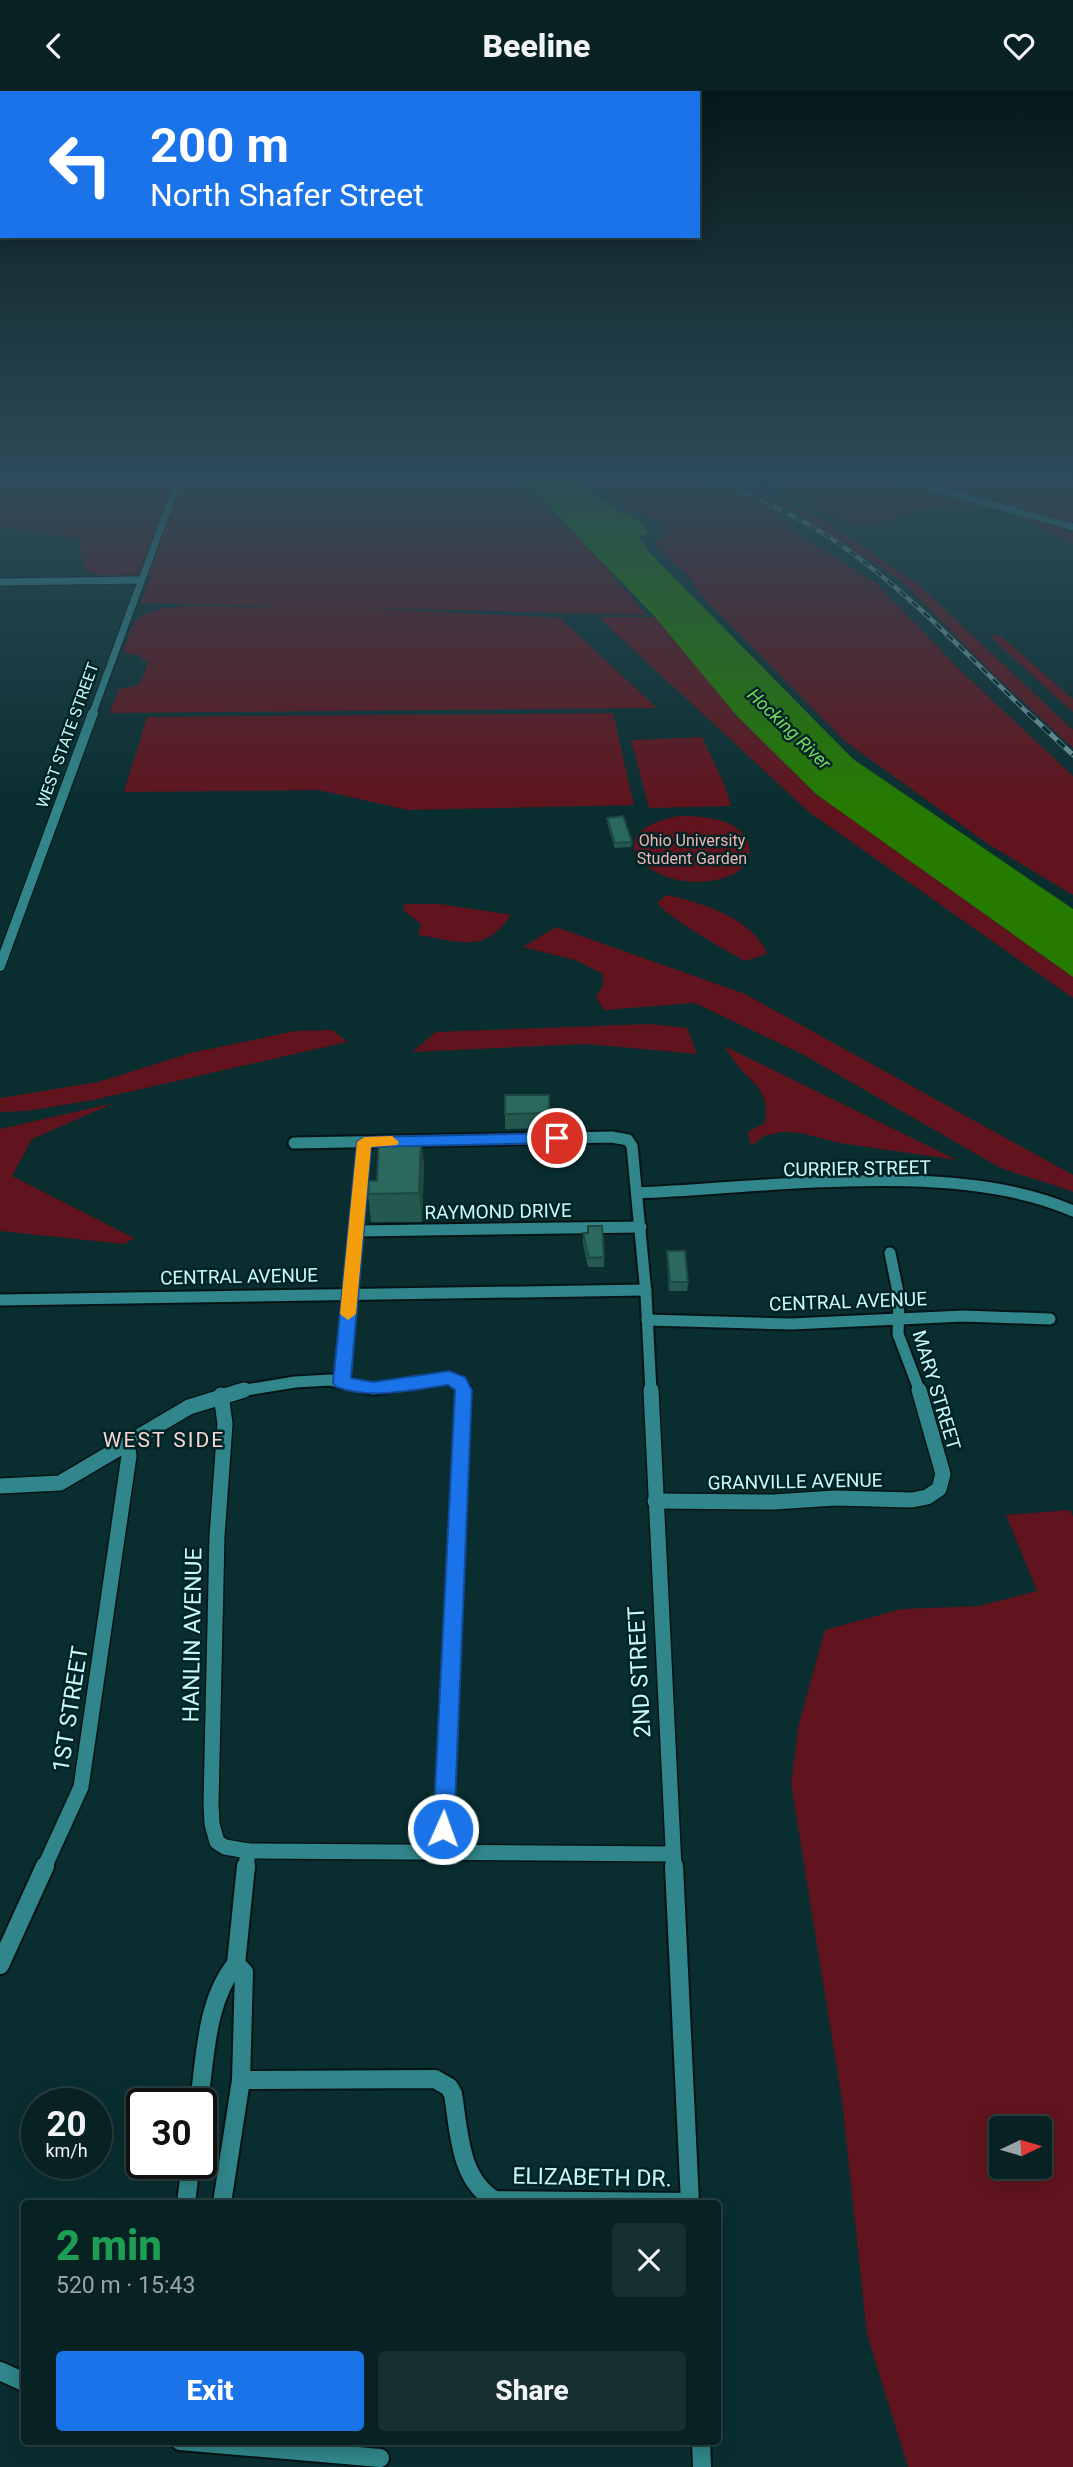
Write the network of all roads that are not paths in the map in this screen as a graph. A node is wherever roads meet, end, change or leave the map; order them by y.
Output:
1 (138, 587) edge
2 (0, 966) edge
3 (364, 1142) junction
4 (294, 1143) dead end
5 (638, 1193) junction
6 (1073, 1211) edge
7 (641, 1227) junction
8 (357, 1231) junction
9 (890, 1253) dead end
10 (646, 1290) junction
11 (350, 1294) junction
12 (0, 1300) edge
13 (898, 1319) junction
14 (1050, 1319) dead end
15 (647, 1320) junction
16 (342, 1383) junction
17 (221, 1395) junction
18 (127, 1444) junction
19 (0, 1486) edge
20 (935, 1493) joint
21 (655, 1501) junction
22 (248, 1851) junction
23 (443, 1851) junction
24 (673, 1854) junction
25 (236, 1964) junction
26 (0, 1965) edge
27 (241, 2080) junction
28 (201, 2088) edge
29 (189, 2179) edge
30 (186, 2200) edge
31 (222, 2200) edge
32 (495, 2200) edge
33 (690, 2200) edge
34 (0, 2371) edge
35 (21, 2381) edge
36 (221, 2445) edge
37 (701, 2445) edge
38 (380, 2458) dead end
39 (702, 2467) edge

1 - 2 street, WEST STATE STREET
3 - 4 street
3 - 5 street, 2ND STREET
3 - 8 street
5 - 6 street, CURRIER STREET
5 - 7 street, 2ND STREET
7 - 8 street, RAYMOND DRIVE
7 - 10 street, 2ND STREET
8 - 11 street
9 - 13 street, MARY STREET
10 - 11 street, CENTRAL AVENUE
10 - 15 street, 2ND STREET
11 - 12 street, CENTRAL AVENUE
11 - 16 street
13 - 14 street, CENTRAL AVENUE
13 - 15 street, CENTRAL AVENUE
13 - 20 street, MARY STREET
15 - 21 street, 2ND STREET
16 - 17 street
16 - 23 street
17 - 18 street
17 - 22 street, HANLIN AVENUE
18 - 19 street
18 - 26 street, 1ST STREET
20 - 21 street, GRANVILLE AVENUE
21 - 24 street, 2ND STREET
22 - 23 street
22 - 25 street
23 - 24 street
24 - 33 street, 2ND STREET
25 - 27 street
25 - 28 street
27 - 31 street
27 - 32 street, ELIZABETH DR.
29 - 30 street
34 - 35 street
36 - 38 street
37 - 39 street

